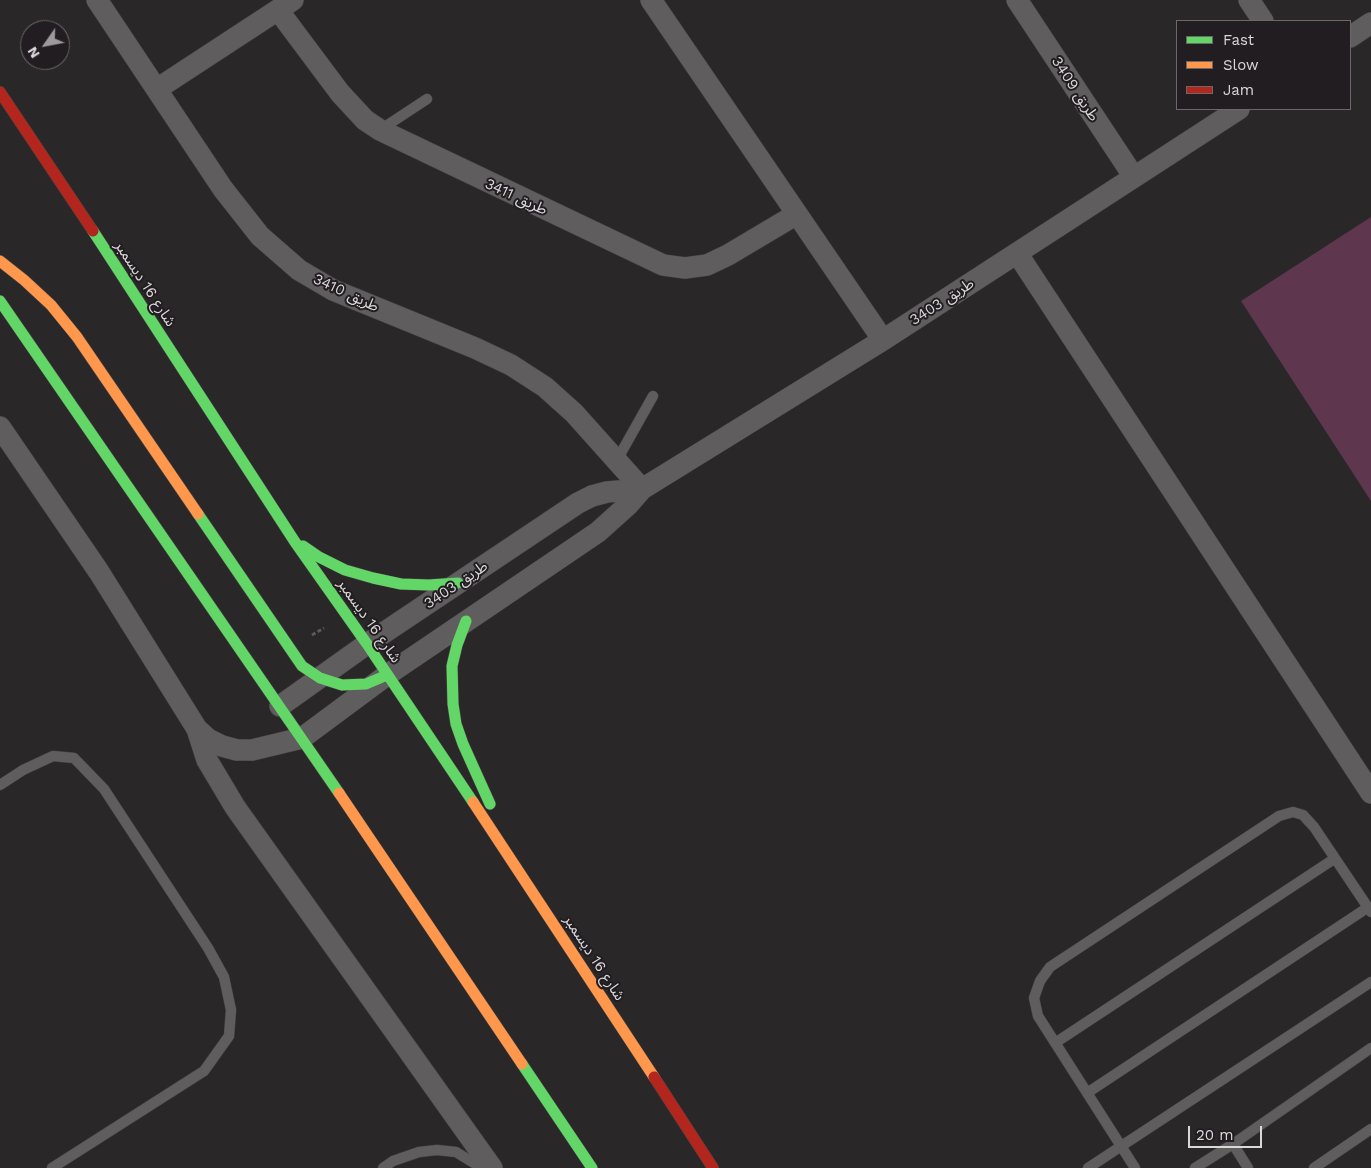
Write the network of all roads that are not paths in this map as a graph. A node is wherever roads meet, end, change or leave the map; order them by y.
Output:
1 (97, 0) edge
2 (651, 0) edge
3 (1016, 0) edge
4 (1250, 0) edge
5 (285, 5) edge
6 (1262, 20) edge
7 (1371, 23) edge
8 (1351, 36) edge
9 (157, 89) junction
10 (0, 92) edge
11 (427, 99) dead end
12 (1237, 110) edge
13 (380, 130) junction
14 (1134, 177) junction
15 (797, 214) junction
16 (1017, 253) junction
17 (0, 261) edge
18 (0, 301) edge
19 (883, 340) junction
20 (653, 396) dead end
21 (0, 427) edge
22 (617, 460) junction
23 (642, 489) junction
24 (295, 542) junction
25 (458, 583) junction
26 (466, 621) junction
27 (367, 644) junction
28 (388, 675) junction
29 (320, 678) junction
30 (280, 706) junction
31 (197, 729) junction
32 (302, 738) junction
33 (0, 785) edge
34 (1371, 793) edge
35 (1334, 859) junction
36 (521, 874) junction
37 (1369, 910) edge
38 (1371, 982) edge
39 (1055, 1043) junction
40 (1371, 1048) edge
41 (1087, 1093) junction
42 (1371, 1129) edge
43 (1234, 1144) junction
44 (1121, 1146) junction
45 (52, 1168) edge
46 (383, 1168) edge
47 (482, 1168) edge
48 (492, 1168) edge
49 (592, 1168) edge
50 (713, 1168) edge
51 (1088, 1168) edge
52 (1135, 1168) edge
53 (1195, 1168) edge
54 (1248, 1168) edge
55 (1314, 1168) edge

1 - 9 street, طريق 3410
2 - 15 street
3 - 14 street, طريق 3409
4 - 6 street
5 - 9 street, طريق 3411
5 - 13 street, طريق 3411
7 - 8 street
9 - 22 street, طريق 3410
10 - 24 main road, شارع 16 ديسمبر
11 - 13 lane
12 - 14 street, طريق 3403
13 - 15 street, طريق 3411
14 - 16 street, طريق 3403
15 - 19 street
16 - 19 street, طريق 3403
16 - 34 street
17 - 29 main road
18 - 30 main road
19 - 23 street, طريق 3403
20 - 22 lane
21 - 31 street
22 - 23 street, طريق 3410
23 - 25 street, طريق 3403
23 - 26 street, طريق 3403
24 - 25 main road
24 - 27 main road, شارع 16 ديسمبر
25 - 27 street, طريق 3403
26 - 28 street, طريق 3403
26 - 36 main road
27 - 28 main road, شارع 16 ديسمبر
27 - 29 street, طريق 3403
28 - 29 main road
28 - 32 street, طريق 3403
28 - 36 main road, شارع 16 ديسمبر
29 - 30 street, طريق 3403
30 - 32 main road
31 - 32 street
31 - 48 street
32 - 49 main road
33 - 45 lane
35 - 37 lane
35 - 39 lane
35 - 39 lane
36 - 50 main road, شارع 16 ديسمبر
37 - 41 lane
38 - 44 lane
39 - 41 lane
40 - 43 lane
41 - 44 lane
42 - 55 lane
43 - 53 lane
43 - 54 lane
44 - 51 lane
44 - 52 lane
46 - 47 lane

